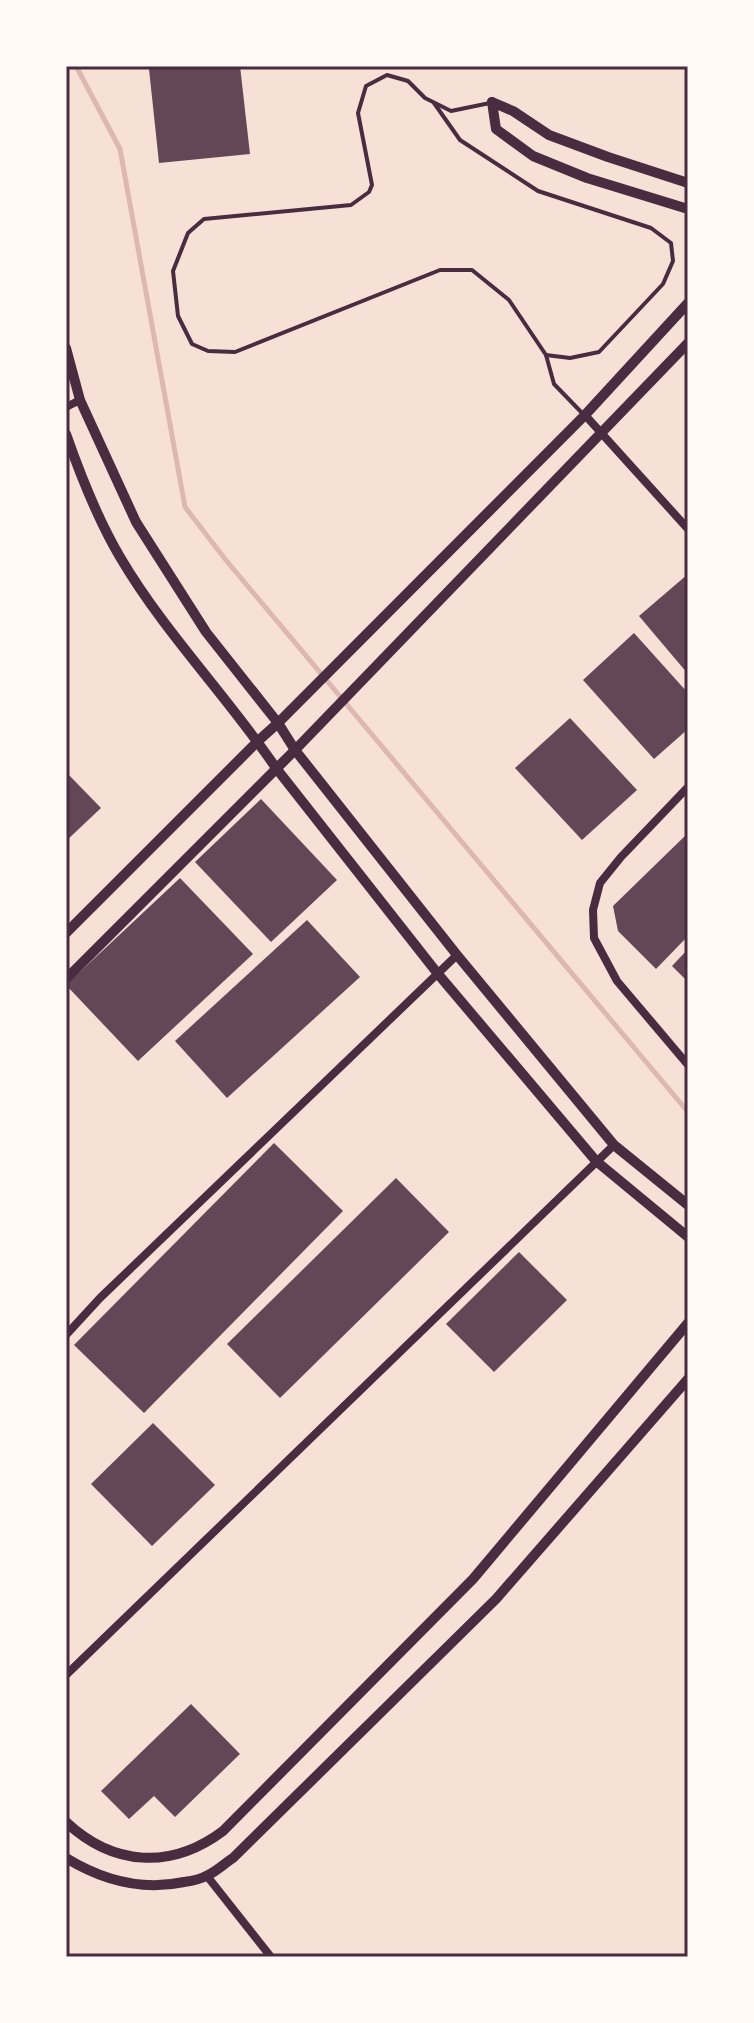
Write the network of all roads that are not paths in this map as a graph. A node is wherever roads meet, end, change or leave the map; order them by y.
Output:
1 (432, 101) junction
2 (492, 102) junction
3 (688, 183) edge
4 (688, 209) edge
5 (688, 303) edge
6 (688, 343) edge
7 (66, 348) edge
8 (546, 355) junction
9 (80, 400) junction
10 (66, 407) edge
11 (585, 415) junction
12 (66, 434) edge
13 (600, 434) junction
14 (688, 529) edge
15 (278, 723) junction
16 (258, 741) junction
17 (295, 750) junction
18 (276, 768) junction
19 (688, 787) edge
20 (66, 933) edge
21 (457, 955) junction
22 (438, 974) junction
23 (66, 979) edge
24 (688, 1065) edge
25 (614, 1145) junction
26 (596, 1161) junction
27 (688, 1205) edge
28 (688, 1237) edge
29 (688, 1323) edge
30 (66, 1335) edge
31 (688, 1379) edge
32 (66, 1675) edge
33 (66, 1822) edge
34 (66, 1858) edge
35 (207, 1876) junction
36 (271, 1957) edge

1 - 2 lane
1 - 8 lane
1 - 8 lane
2 - 3 street
2 - 4 street
5 - 11 street
6 - 13 street
7 - 9 street
8 - 11 lane
9 - 10 street
9 - 15 street
11 - 13 street
11 - 15 street
12 - 16 street
13 - 14 street
13 - 17 street
15 - 16 street
15 - 17 street
16 - 18 street
16 - 20 street
17 - 18 street
17 - 21 street
18 - 22 street
18 - 23 street
19 - 24 street
21 - 22 street
21 - 25 street
22 - 26 street
22 - 30 street
25 - 26 street
25 - 27 street
26 - 28 street
26 - 32 street
29 - 33 street
31 - 35 street
34 - 35 street
35 - 36 street

